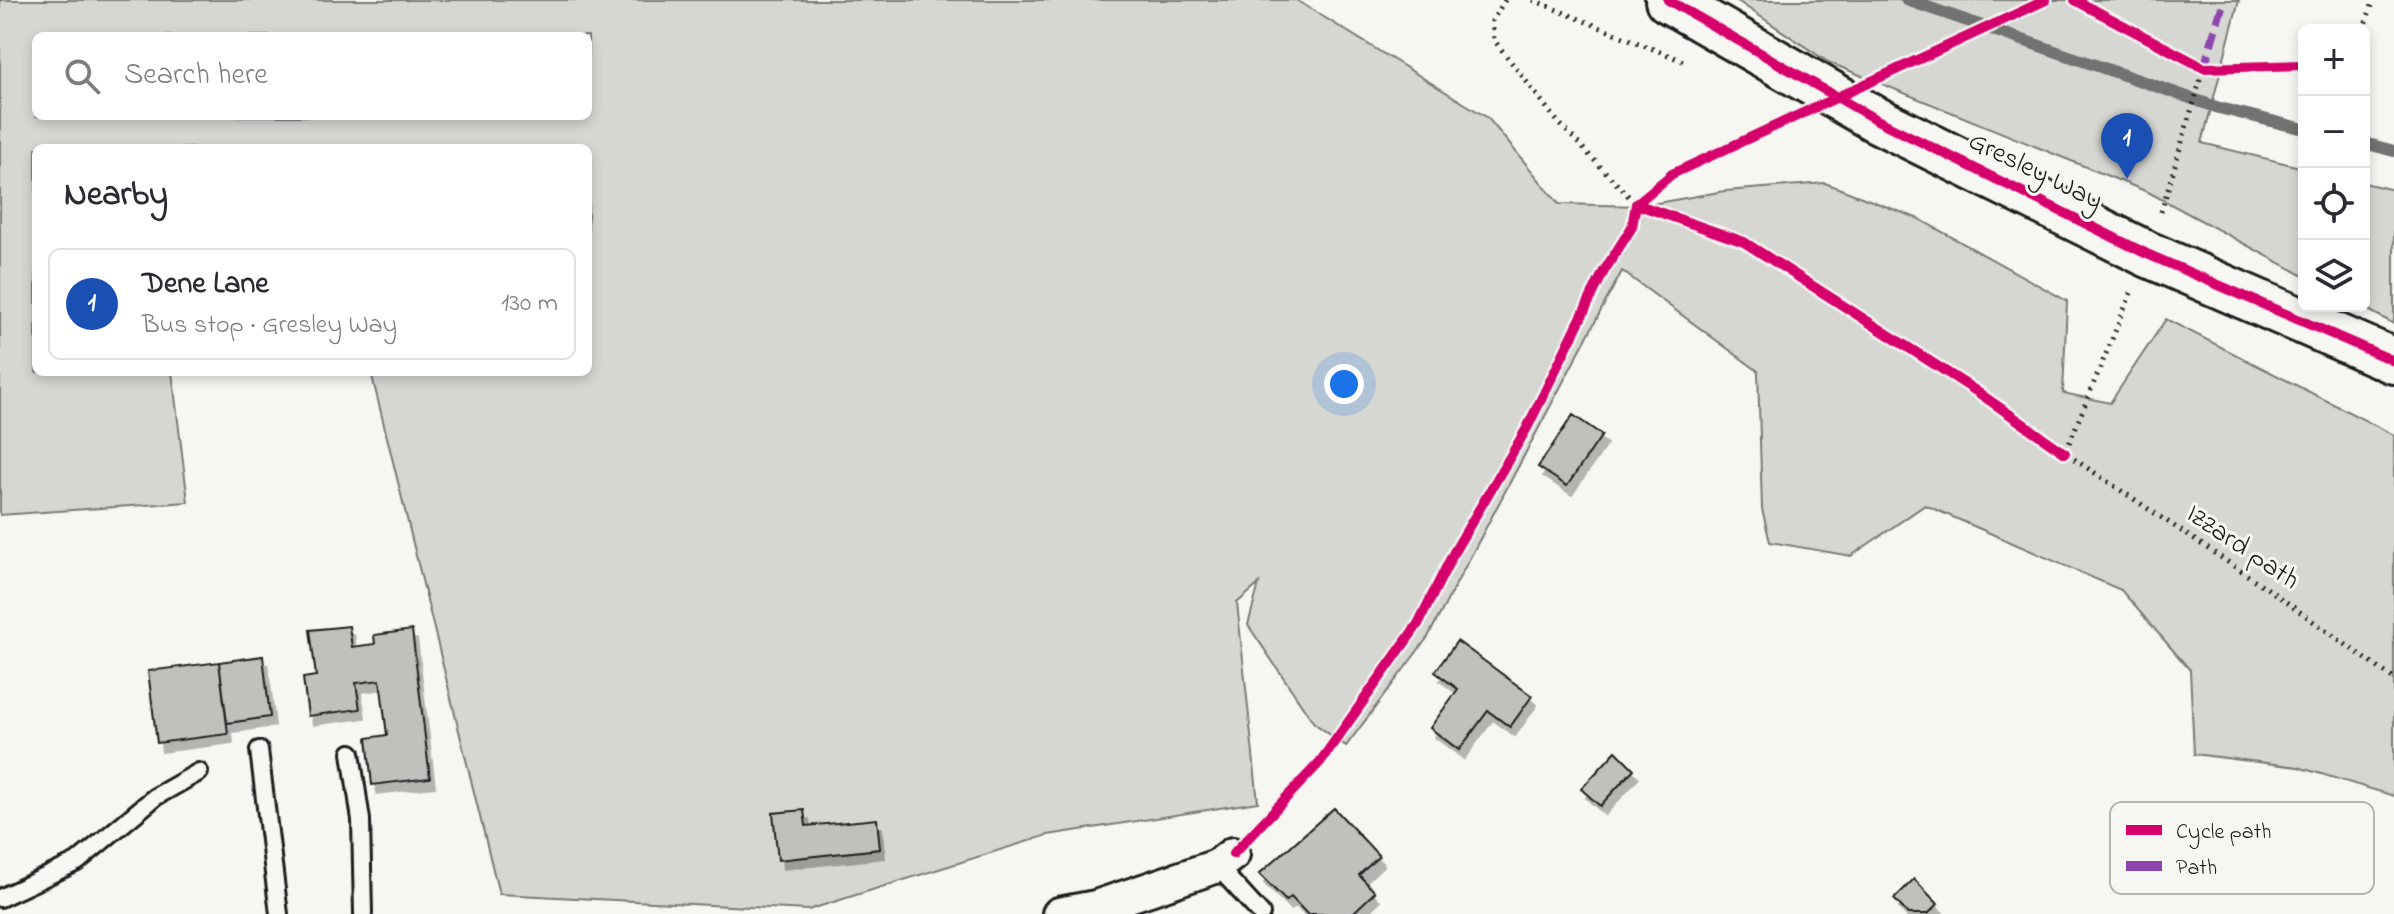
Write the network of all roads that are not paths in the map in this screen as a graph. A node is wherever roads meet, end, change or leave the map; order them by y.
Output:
1 (1668, 0) edge
2 (2394, 361) edge
3 (259, 750) dead end
4 (351, 753) dead end
5 (199, 772) dead end
6 (1225, 860) joint
7 (0, 898) edge
8 (279, 914) edge
9 (363, 914) edge
10 (1059, 914) edge
11 (1261, 914) edge

1 - 2 street, Gresley Way
3 - 8 lane
4 - 9 lane
5 - 7 lane
6 - 10 street
6 - 11 lane

